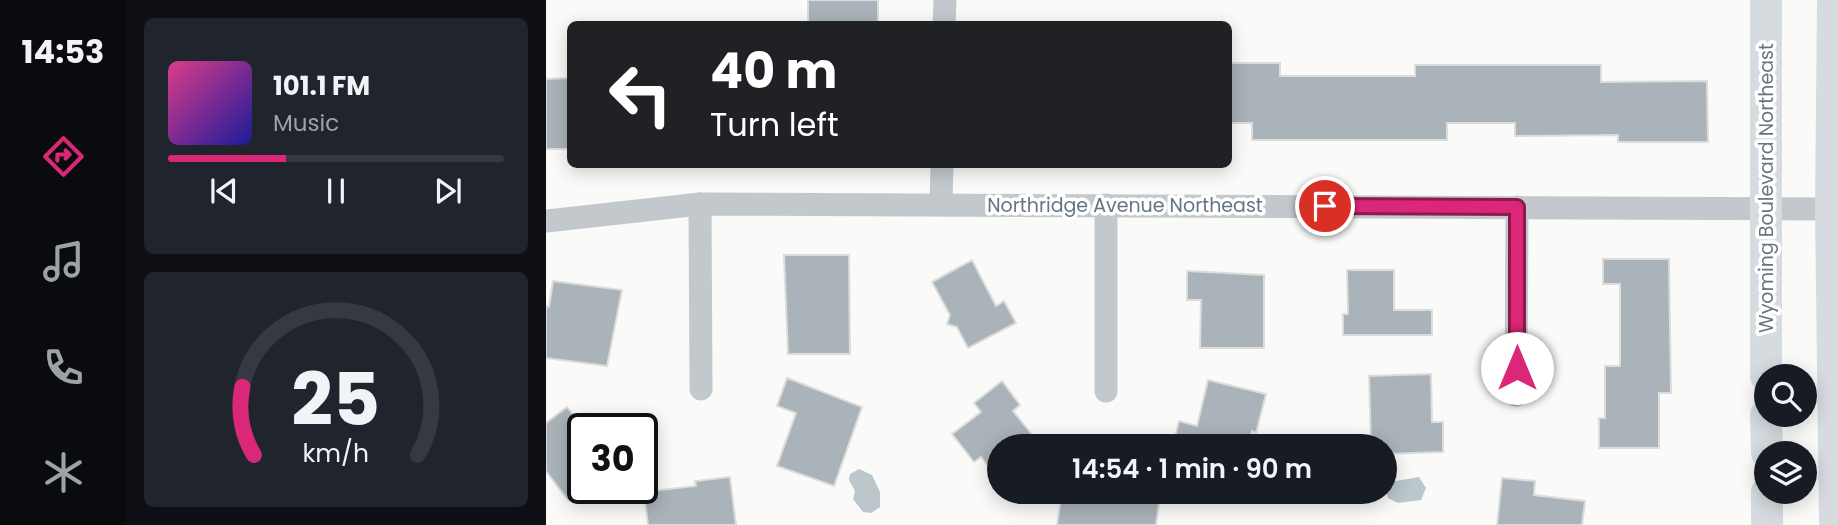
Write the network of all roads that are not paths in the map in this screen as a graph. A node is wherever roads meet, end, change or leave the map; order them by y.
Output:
1 (944, 0) edge
2 (1766, 0) edge
3 (1833, 0) edge
4 (944, 21) edge
5 (942, 168) edge
6 (700, 204) junction
7 (941, 204) junction
8 (1106, 205) junction
9 (1517, 207) junction
10 (1766, 208) junction
11 (1831, 209) junction
12 (546, 221) edge
13 (1766, 364) edge
14 (701, 389) dead end
15 (1106, 391) dead end
16 (1516, 395) dead end
17 (1767, 504) edge
18 (1767, 525) edge
19 (1835, 525) edge

1 - 4 street
2 - 10 main road, Wyoming Boulevard Northeast
3 - 11 main road
5 - 7 street
6 - 7 street, Northridge Avenue Northeast
6 - 12 street, Northridge Avenue Northeast
6 - 14 street
7 - 8 street, Northridge Avenue Northeast
8 - 9 street, Northridge Avenue Northeast
8 - 15 street
9 - 10 street, Northridge Avenue Northeast
9 - 16 street
10 - 11 street, Northridge Avenue Northeast
10 - 13 main road, Wyoming Boulevard Northeast
11 - 19 main road
17 - 18 main road

